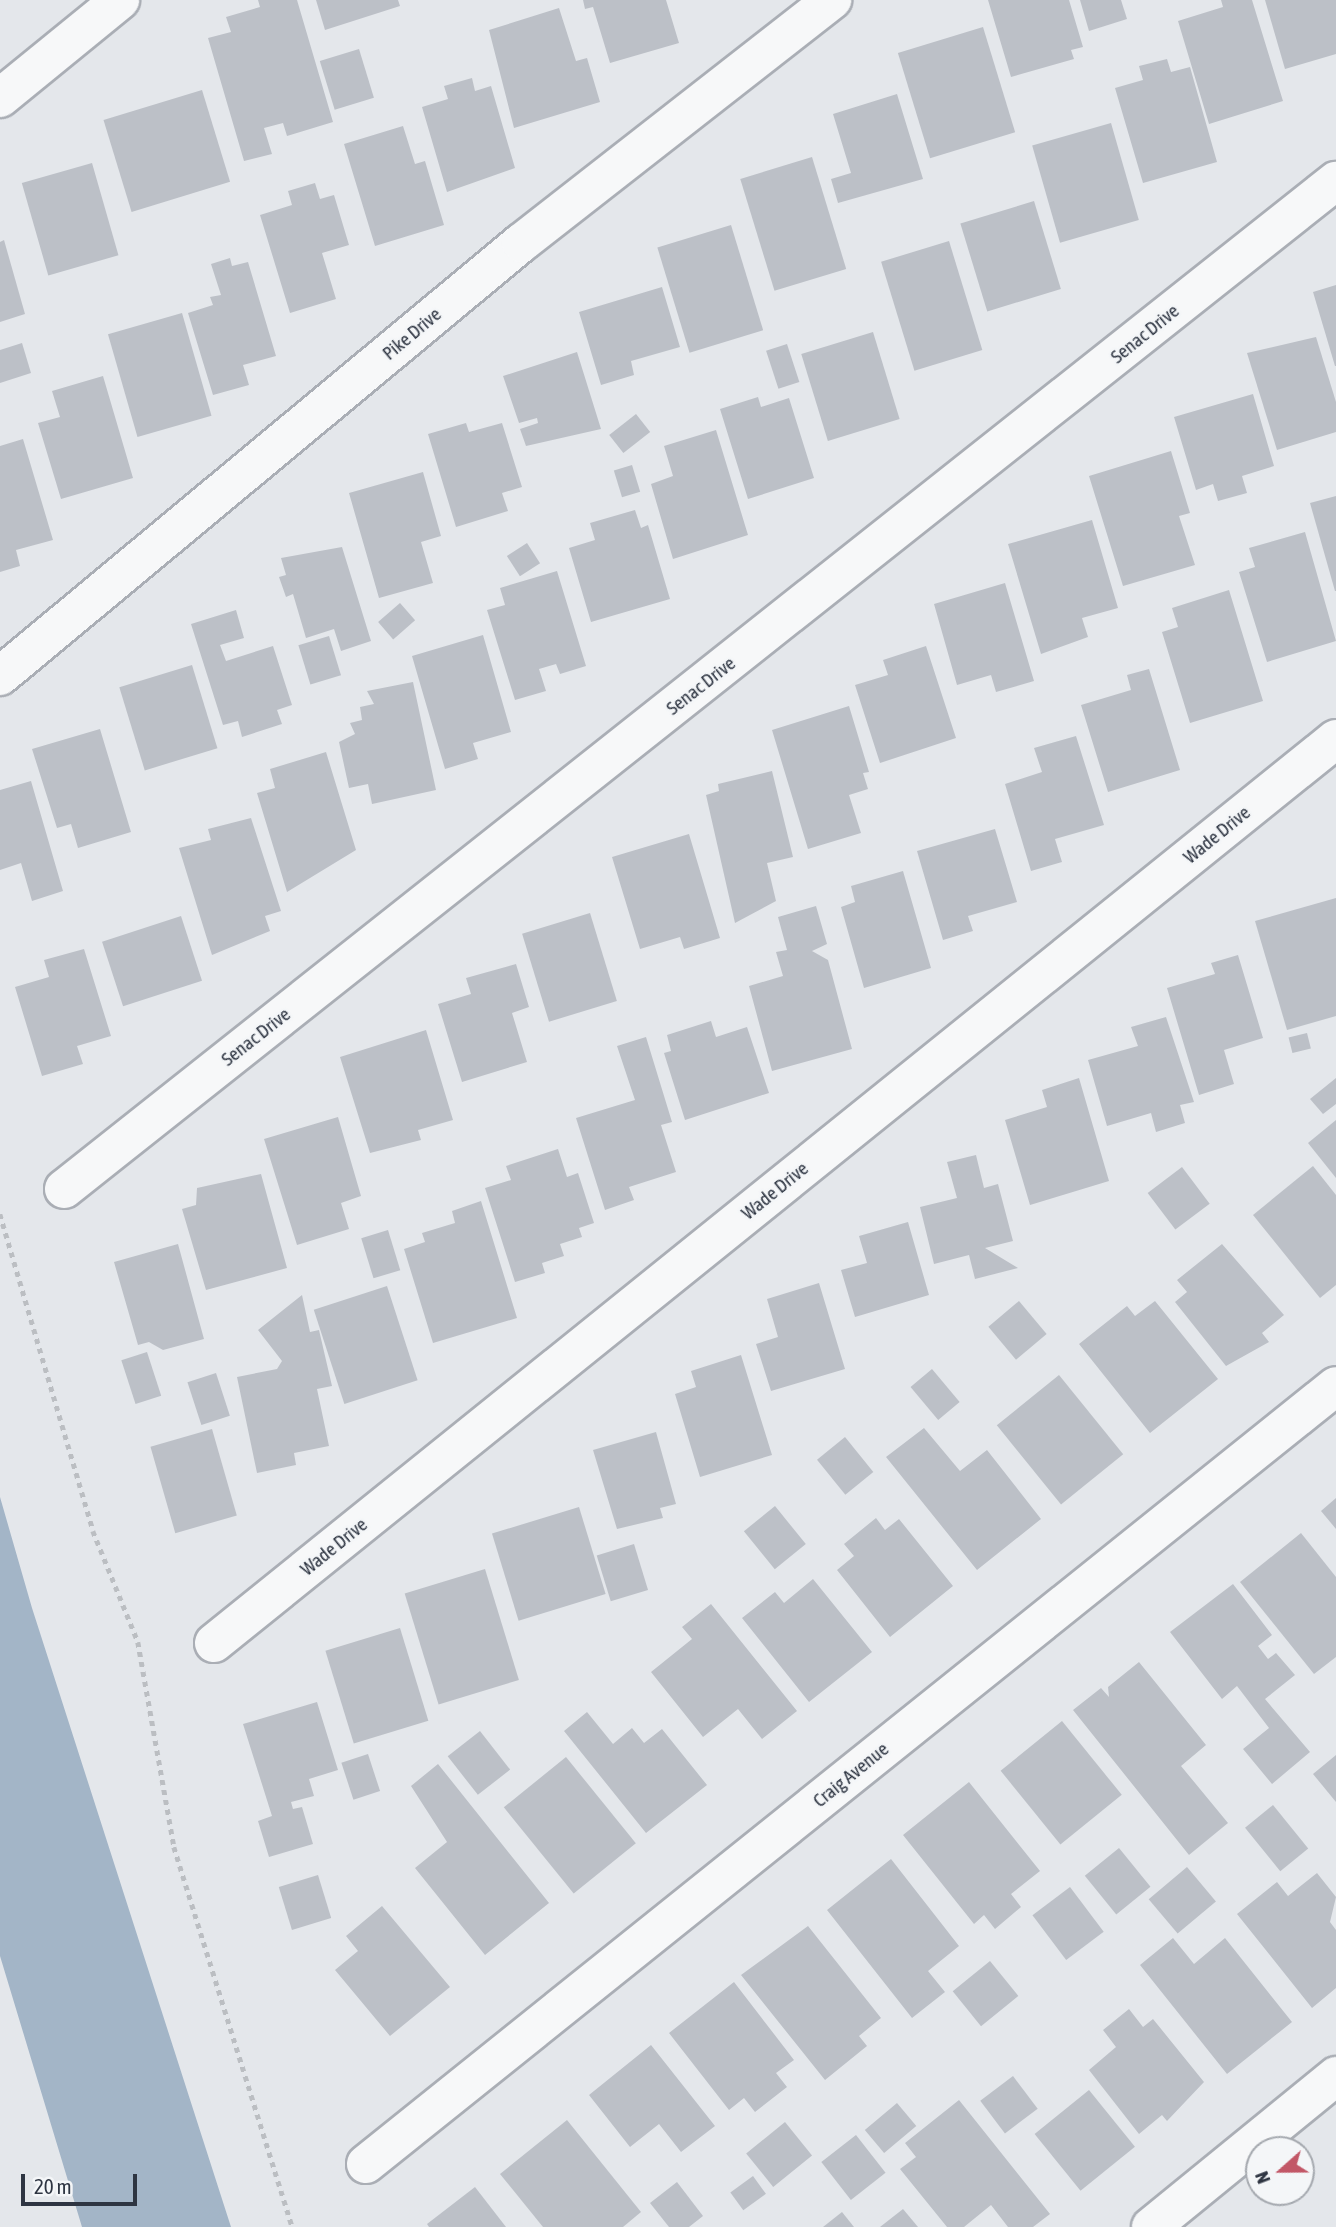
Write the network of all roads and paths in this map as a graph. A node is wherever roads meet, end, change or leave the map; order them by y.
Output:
1 (120, 0) edge
2 (832, 0) edge
3 (0, 97) edge
4 (1336, 181) edge
5 (0, 676) edge
6 (1336, 739) edge
7 (64, 1189) dead end
8 (0, 1214) edge
9 (1336, 1386) edge
10 (214, 1643) dead end
11 (1336, 2076) edge
12 (366, 2164) dead end
13 (292, 2227) edge
14 (1150, 2227) edge

1 - 3 street
2 - 5 street, Pike Drive
4 - 7 street, Senac Drive
6 - 10 street, Wade Drive
8 - 13 path
9 - 12 street, Craig Avenue
11 - 14 street

